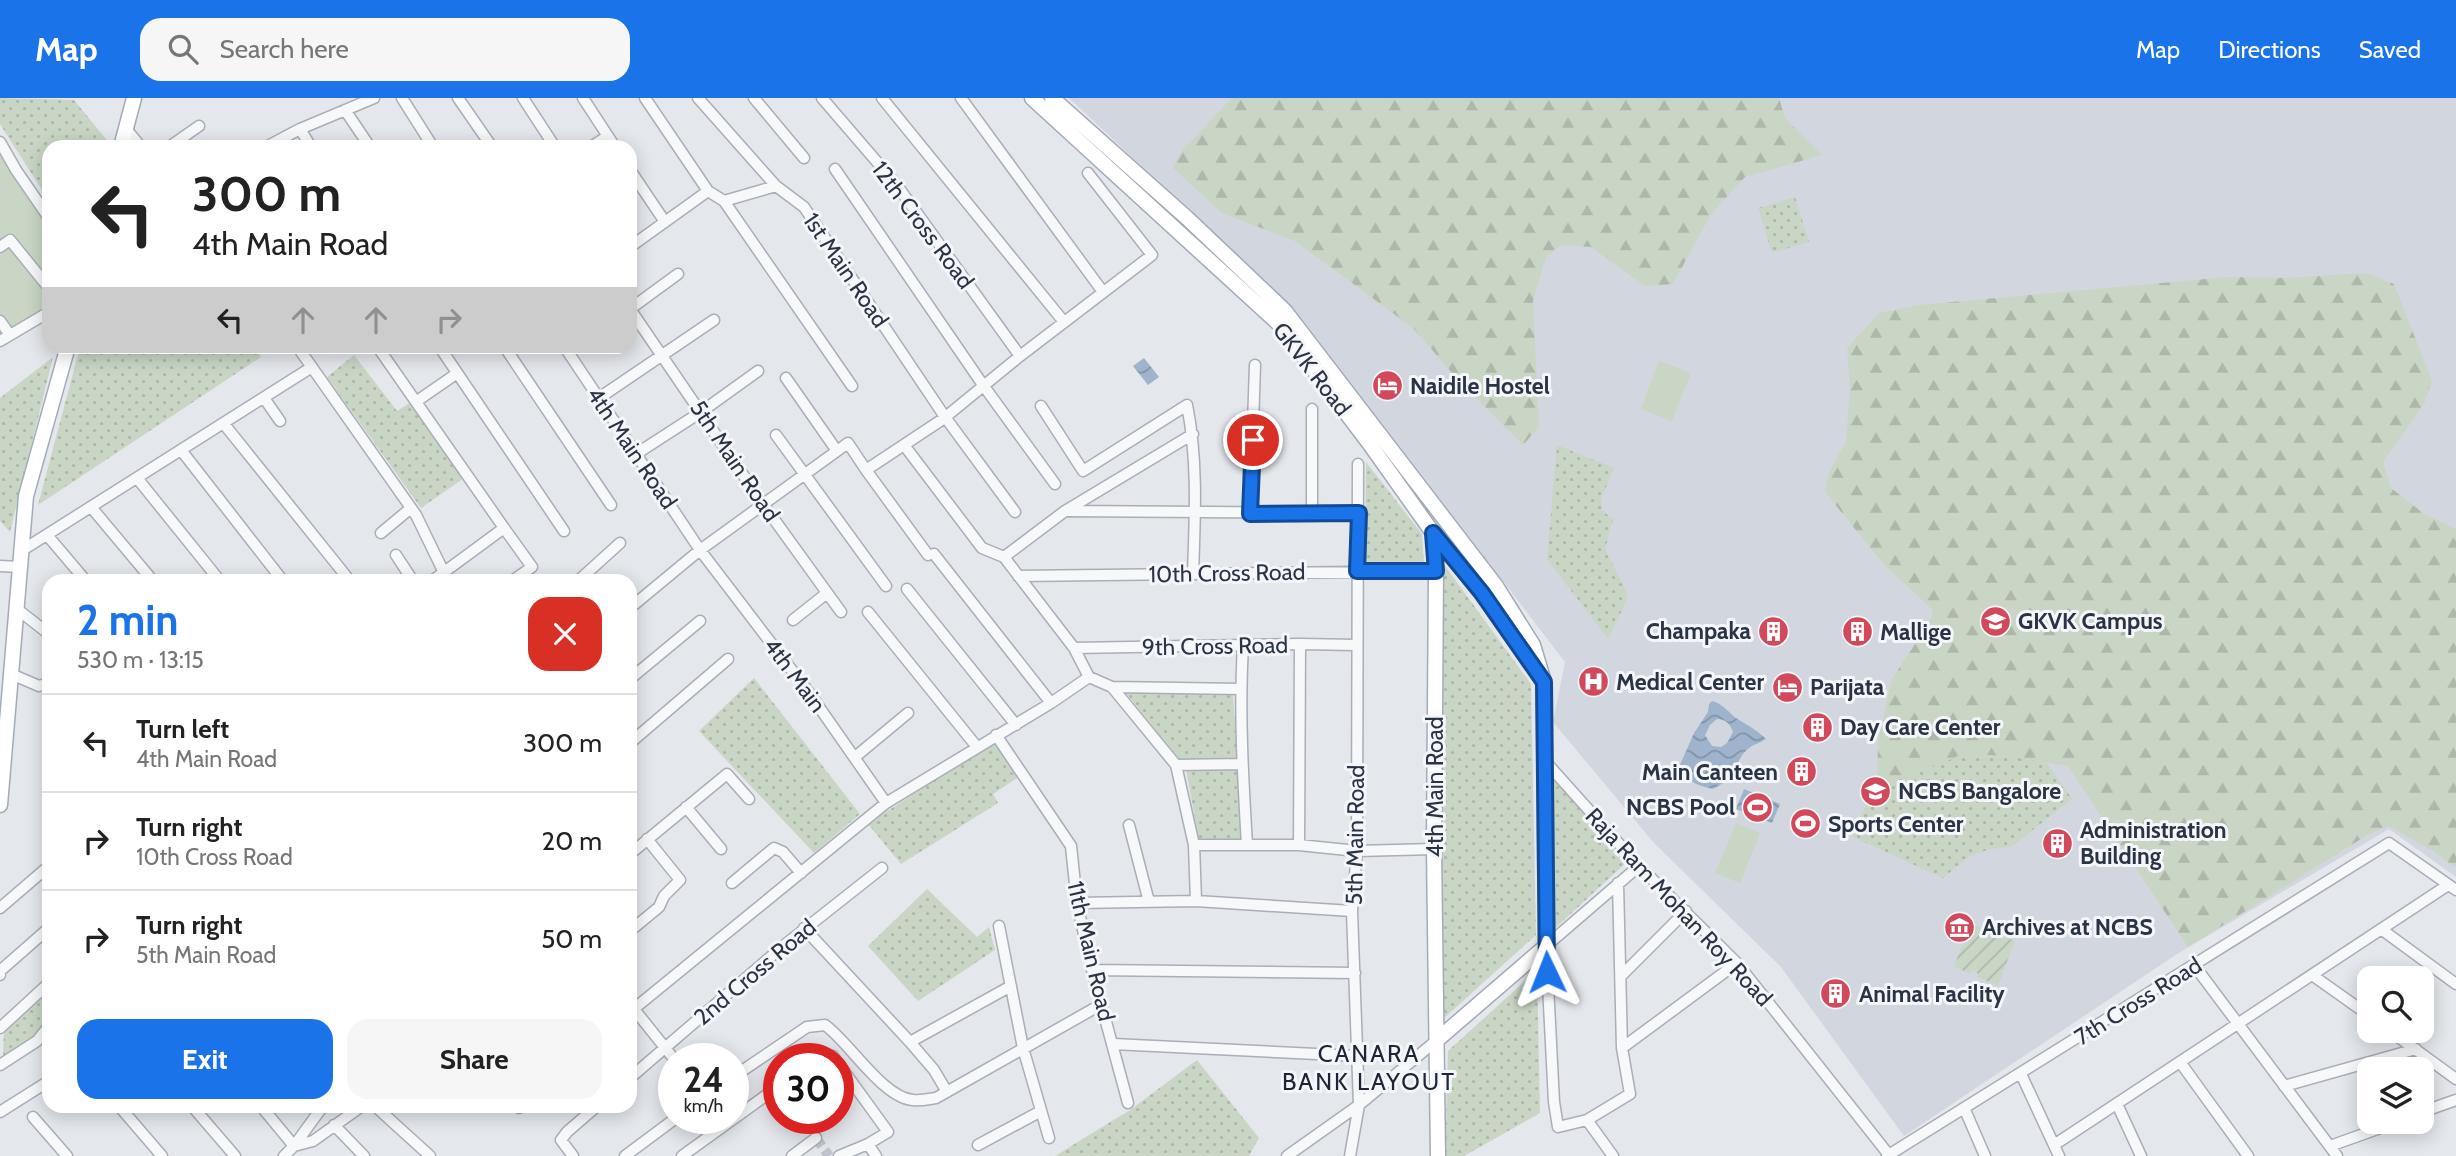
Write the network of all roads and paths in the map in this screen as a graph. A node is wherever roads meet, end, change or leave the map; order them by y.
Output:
1 (134, 98) edge
2 (374, 98) edge
3 (402, 98) edge
4 (458, 98) edge
5 (523, 98) edge
6 (583, 98) edge
7 (645, 98) edge
8 (698, 98) edge
9 (754, 98) edge
10 (822, 98) edge
11 (961, 98) edge
12 (1032, 98) edge
13 (1052, 98) edge
14 (887, 100) edge
15 (345, 110) junction
16 (199, 126) dead end
17 (126, 129) junction
18 (300, 129) junction
19 (608, 136) junction
20 (123, 140) edge
21 (135, 140) edge
22 (179, 140) edge
23 (279, 140) edge
24 (307, 140) edge
25 (365, 140) edge
26 (429, 140) edge
27 (487, 140) edge
28 (550, 140) edge
29 (602, 140) edge
30 (611, 140) edge
31 (0, 142) edge
32 (804, 158) dead end
33 (835, 169) dead end
34 (1088, 173) dead end
35 (637, 182) edge
36 (776, 186) junction
37 (708, 191) junction
38 (724, 201) junction
39 (42, 208) edge
40 (1187, 218) junction
41 (665, 222) junction
42 (1176, 229) junction
43 (637, 242) edge
44 (0, 247) edge
45 (678, 274) dead end
46 (42, 279) edge
47 (1103, 292) junction
48 (637, 304) edge
49 (42, 316) edge
50 (637, 319) edge
51 (714, 320) dead end
52 (0, 321) edge
53 (1064, 322) junction
54 (5, 338) edge
55 (66, 354) edge
56 (303, 354) edge
57 (383, 354) edge
58 (444, 354) edge
59 (509, 354) edge
60 (570, 354) edge
61 (663, 355) junction
62 (1020, 356) junction
63 (1255, 365) dead end
64 (312, 367) junction
65 (758, 371) dead end
66 (456, 374) junction
67 (786, 378) dead end
68 (983, 385) junction
69 (852, 386) dead end
70 (264, 398) junction
71 (599, 398) junction
72 (417, 401) junction
73 (1041, 406) dead end
74 (1312, 409) dead end
75 (701, 412) junction
76 (945, 417) junction
77 (280, 421) dead end
78 (224, 424) junction
79 (1193, 434) junction
80 (776, 435) dead end
81 (904, 446) junction
82 (181, 450) junction
83 (837, 451) junction
84 (636, 454) junction
85 (1359, 464) dead end
86 (866, 470) junction
87 (804, 475) junction
88 (137, 478) junction
89 (1055, 484) dead end
90 (763, 504) junction
91 (611, 505) dead end
92 (1435, 506) junction
93 (91, 507) junction
94 (411, 508) junction
95 (1065, 511) junction
96 (1195, 511) junction
97 (1016, 512) dead end
98 (1359, 513) junction
99 (1250, 514) junction
100 (1312, 514) junction
101 (1421, 517) junction
102 (504, 528) junction
103 (564, 531) dead end
104 (381, 533) dead end
105 (1433, 533) junction
106 (47, 535) junction
107 (621, 543) dead end
108 (700, 550) junction
109 (396, 555) dead end
110 (1004, 557) junction
111 (21, 559) junction
112 (0, 566) edge
113 (1357, 571) junction
114 (1436, 571) junction
115 (1193, 573) junction
116 (80, 574) edge
117 (147, 574) edge
118 (214, 574) edge
119 (278, 574) edge
120 (344, 574) edge
121 (408, 574) edge
122 (445, 574) edge
123 (448, 574) edge
124 (522, 574) edge
125 (586, 574) edge
126 (1018, 576) junction
127 (886, 586) dead end
128 (907, 589) dead end
129 (827, 593) junction
130 (637, 602) edge
131 (17, 609) junction
132 (841, 612) dead end
133 (868, 612) dead end
134 (793, 620) dead end
135 (700, 621) dead end
136 (42, 629) edge
137 (1300, 644) junction
138 (1356, 645) junction
139 (1243, 646) junction
140 (1074, 648) junction
141 (728, 659) dead end
142 (637, 673) edge
143 (12, 674) junction
144 (1089, 677) junction
145 (1544, 682) junction
146 (42, 685) edge
147 (1112, 687) junction
148 (1241, 689) junction
149 (1051, 703) junction
150 (908, 713) dead end
151 (1016, 725) junction
152 (996, 735) junction
153 (637, 737) edge
154 (977, 747) junction
155 (855, 757) junction
156 (1544, 760) junction
157 (1242, 764) junction
158 (1176, 765) junction
159 (749, 799) dead end
160 (887, 803) junction
161 (0, 805) edge
162 (686, 807) junction
163 (1129, 825) dead end
164 (647, 839) junction
165 (1194, 845) junction
166 (1247, 845) junction
167 (1299, 845) junction
168 (637, 848) edge
169 (721, 849) dead end
170 (1434, 849) junction
171 (1357, 851) junction
172 (1639, 866) junction
173 (882, 868) dead end
174 (42, 872) edge
175 (801, 873) junction
176 (732, 883) dead end
177 (1618, 883) junction
178 (2452, 888) edge
179 (1196, 901) junction
180 (1149, 902) junction
181 (1077, 903) junction
182 (0, 908) edge
183 (1352, 911) junction
184 (1686, 911) junction
185 (637, 925) edge
186 (999, 926) dead end
187 (804, 928) junction
188 (2381, 929) junction
189 (42, 934) edge
190 (1546, 946) junction
191 (1737, 962) junction
192 (2194, 965) junction
193 (1091, 970) junction
194 (1355, 973) junction
195 (0, 975) edge
196 (2312, 975) junction
197 (1620, 976) junction
198 (2456, 984) edge
199 (1012, 986) junction
200 (42, 989) edge
201 (637, 1003) edge
202 (1102, 1004) junction
203 (2357, 1007) edge
204 (637, 1015) edge
205 (2238, 1023) junction
206 (0, 1028) edge
207 (42, 1035) edge
208 (1437, 1040) junction
209 (910, 1042) junction
210 (661, 1043) edge
211 (671, 1043) edge
212 (2407, 1043) edge
213 (1113, 1044) junction
214 (1023, 1048) junction
215 (1622, 1048) junction
216 (2416, 1049) junction
217 (658, 1054) edge
218 (1357, 1056) junction
219 (2180, 1062) junction
220 (0, 1065) edge
221 (749, 1066) edge
222 (637, 1072) edge
223 (2021, 1074) junction
224 (2456, 1079) edge
225 (42, 1085) edge
226 (854, 1085) edge
227 (2284, 1086) junction
228 (947, 1093) junction
229 (763, 1098) edge
230 (2456, 1100) edge
231 (1128, 1103) dead end
232 (2117, 1104) junction
233 (1359, 1105) junction
234 (2434, 1108) edge
235 (1965, 1110) junction
236 (1041, 1111) junction
237 (0, 1112) edge
238 (125, 1113) edge
239 (198, 1113) edge
240 (267, 1113) edge
241 (318, 1113) edge
242 (352, 1113) edge
243 (383, 1113) edge
244 (589, 1113) edge
245 (33, 1116) dead end
246 (1587, 1120) junction
247 (334, 1125) junction
248 (658, 1131) edge
249 (2371, 1134) edge
250 (816, 1138) dead end
251 (1049, 1138) dead end
252 (868, 1144) junction
253 (978, 1145) dead end
254 (294, 1146) junction
255 (2057, 1151) edge
256 (2333, 1151) edge
257 (1888, 1155) edge
258 (67, 1156) edge
259 (162, 1156) edge
260 (235, 1156) edge
261 (284, 1156) edge
262 (364, 1156) edge
263 (430, 1156) edge
264 (573, 1156) edge
265 (625, 1156) edge
266 (682, 1156) edge
267 (792, 1156) edge
268 (839, 1156) edge
269 (876, 1156) edge
270 (1287, 1156) edge
271 (1350, 1156) edge
272 (1438, 1156) edge
273 (1613, 1156) edge
274 (1985, 1156) edge
275 (2141, 1156) edge
276 (2248, 1156) edge

1 - 17 main road
2 - 15 street
3 - 26 street
4 - 27 street
5 - 28 street
6 - 19 street
7 - 37 street
8 - 36 street, 1st Main Road
9 - 32 street
10 - 62 street, 12th Cross Road
11 - 47 street
12 - 42 main road, GKVK Road
13 - 40 main road, GKVK Road
14 - 53 street
15 - 18 street
15 - 25 street
16 - 22 street
17 - 20 main road
17 - 21 street
18 - 23 street
18 - 24 street
19 - 29 street
19 - 30 street
31 - 39 street
33 - 68 street
34 - 47 street
35 - 41 street
36 - 38 street
36 - 76 street, 1st Main Road
37 - 38 street
37 - 41 street
38 - 69 street
40 - 42 main road
40 - 92 main road, GKVK Road
41 - 43 street
42 - 101 main road, GKVK Road
44 - 46 street
45 - 48 street
47 - 53 street
49 - 54 street
50 - 61 street, 5th Main Road
51 - 61 street
52 - 54 street
53 - 62 street
55 - 111 main road
56 - 64 street
57 - 72 street
58 - 66 street
59 - 91 street
60 - 71 street, 4th Main Road
61 - 71 street
61 - 75 street, 5th Main Road
62 - 68 street
63 - 99 street
64 - 70 street
64 - 94 street
65 - 75 street
66 - 72 street
66 - 103 street
67 - 83 street
68 - 76 street
68 - 89 street
70 - 77 street
70 - 78 street
71 - 84 street, 4th Main Road
72 - 102 street
73 - 79 street
74 - 100 street
75 - 84 street
75 - 90 street, 5th Main Road
76 - 81 street
76 - 97 street, 1st Main Road
78 - 82 street
78 - 120 street
79 - 95 street
79 - 96 street
80 - 87 street
81 - 86 street
81 - 110 street
82 - 88 street
82 - 119 street
83 - 86 street
83 - 87 street
84 - 108 street, 4th Main Road
85 - 98 street, 5th Main Road
86 - 149 street
87 - 90 street
87 - 127 street
88 - 93 street
88 - 118 street
90 - 108 street
90 - 129 street, 5th Main Road
92 - 101 main road
92 - 145 main road, GKVK Road
93 - 106 street
93 - 117 street
94 - 104 street
94 - 122 street
95 - 96 street
95 - 110 street
96 - 99 street
96 - 115 street
98 - 100 street
98 - 113 street, 5th Main Road
99 - 100 street
101 - 105 main road, GKVK Road
102 - 123 street
102 - 124 street
105 - 114 main road, 4th Main Road
105 - 145 main road, GKVK Road
106 - 111 street
106 - 116 street
107 - 125 street
108 - 130 street
108 - 155 street, 4th Main
109 - 121 street
110 - 126 street
111 - 112 street
111 - 131 main road
113 - 114 street, 10th Cross Road
113 - 115 street, 10th Cross Road
113 - 138 street, 5th Main Road
114 - 170 main road, 4th Main Road
115 - 126 street, 10th Cross Road
126 - 140 street
128 - 151 street
129 - 132 street, 5th Main Road
129 - 134 street
131 - 136 street
131 - 143 main road
133 - 154 street
135 - 142 street
137 - 138 street, 9th Cross Road
137 - 139 street, 9th Cross Road
137 - 167 street
138 - 171 street, 5th Main Road
139 - 140 street, 9th Cross Road
139 - 148 street
140 - 144 street
141 - 153 street
143 - 146 street
143 - 161 main road
144 - 147 street
144 - 149 street
145 - 156 main road, GKVK Road
147 - 148 street
147 - 158 street
148 - 157 street
149 - 151 street
150 - 155 street
151 - 152 street
152 - 154 street
152 - 181 street, 11th Main Road
154 - 160 street
155 - 160 street, 4th Main
156 - 172 street, Raja Ram Mohan Roy Road
156 - 190 main road, GKVK Road
157 - 158 street
157 - 166 street
158 - 165 street
159 - 162 street
160 - 175 street
162 - 164 street
162 - 169 street
163 - 180 street
164 - 168 street
164 - 185 street
165 - 166 street
165 - 179 street
166 - 167 street
167 - 171 street
170 - 171 street
170 - 208 main road, 4th Main Road
171 - 183 street, 5th Main Road
172 - 177 street
172 - 184 street, Raja Ram Mohan Roy Road
173 - 187 street, 2nd Cross Road
174 - 182 street
175 - 176 street
175 - 201 street
177 - 190 street
177 - 197 street
178 - 188 street
178 - 192 street, 7th Cross Road
179 - 180 street
179 - 183 street
180 - 181 street
181 - 193 street, 11th Main Road
183 - 194 street, 5th Main Road
184 - 191 street, Raja Ram Mohan Roy Road
184 - 197 street
186 - 199 street
187 - 209 street
187 - 211 street, 2nd Cross Road
188 - 196 street
188 - 198 street
189 - 195 street
190 - 208 main road
190 - 246 street
191 - 215 street
191 - 257 street, Raja Ram Mohan Roy Road
192 - 205 street
192 - 223 street, 7th Cross Road
193 - 194 street
193 - 202 street, 11th Main Road
194 - 218 street, 5th Main Road
196 - 203 street
196 - 205 street
197 - 215 street
199 - 209 street
199 - 214 street
200 - 206 street
202 - 213 street, 11th Main Road
202 - 214 street
204 - 210 street
205 - 219 street
205 - 227 street
207 - 220 street
208 - 233 street
208 - 272 main road
209 - 228 street
212 - 216 street
213 - 218 street
213 - 231 street, 11th Main Road
214 - 228 street
214 - 236 street
215 - 246 street
216 - 224 street
216 - 227 street
217 - 222 street, 2nd Cross Road
218 - 233 street, 5th Main Road
219 - 232 street
219 - 276 street
221 - 228 street
223 - 235 street, 7th Cross Road
223 - 255 street
225 - 237 street
226 - 252 street
227 - 256 street
229 - 266 street
230 - 234 street
232 - 255 street
232 - 275 street
233 - 270 street
233 - 271 street, 5th Main Road
235 - 257 street, 7th Cross Road
235 - 274 street
236 - 251 street
236 - 253 street
238 - 259 street
239 - 260 street
240 - 254 street
241 - 254 street
242 - 247 street
243 - 263 street
244 - 264 street
245 - 258 street
246 - 273 street
247 - 254 street
247 - 262 street
248 - 265 street
249 - 256 street
250 - 267 street
252 - 268 street
252 - 269 street
254 - 261 street

